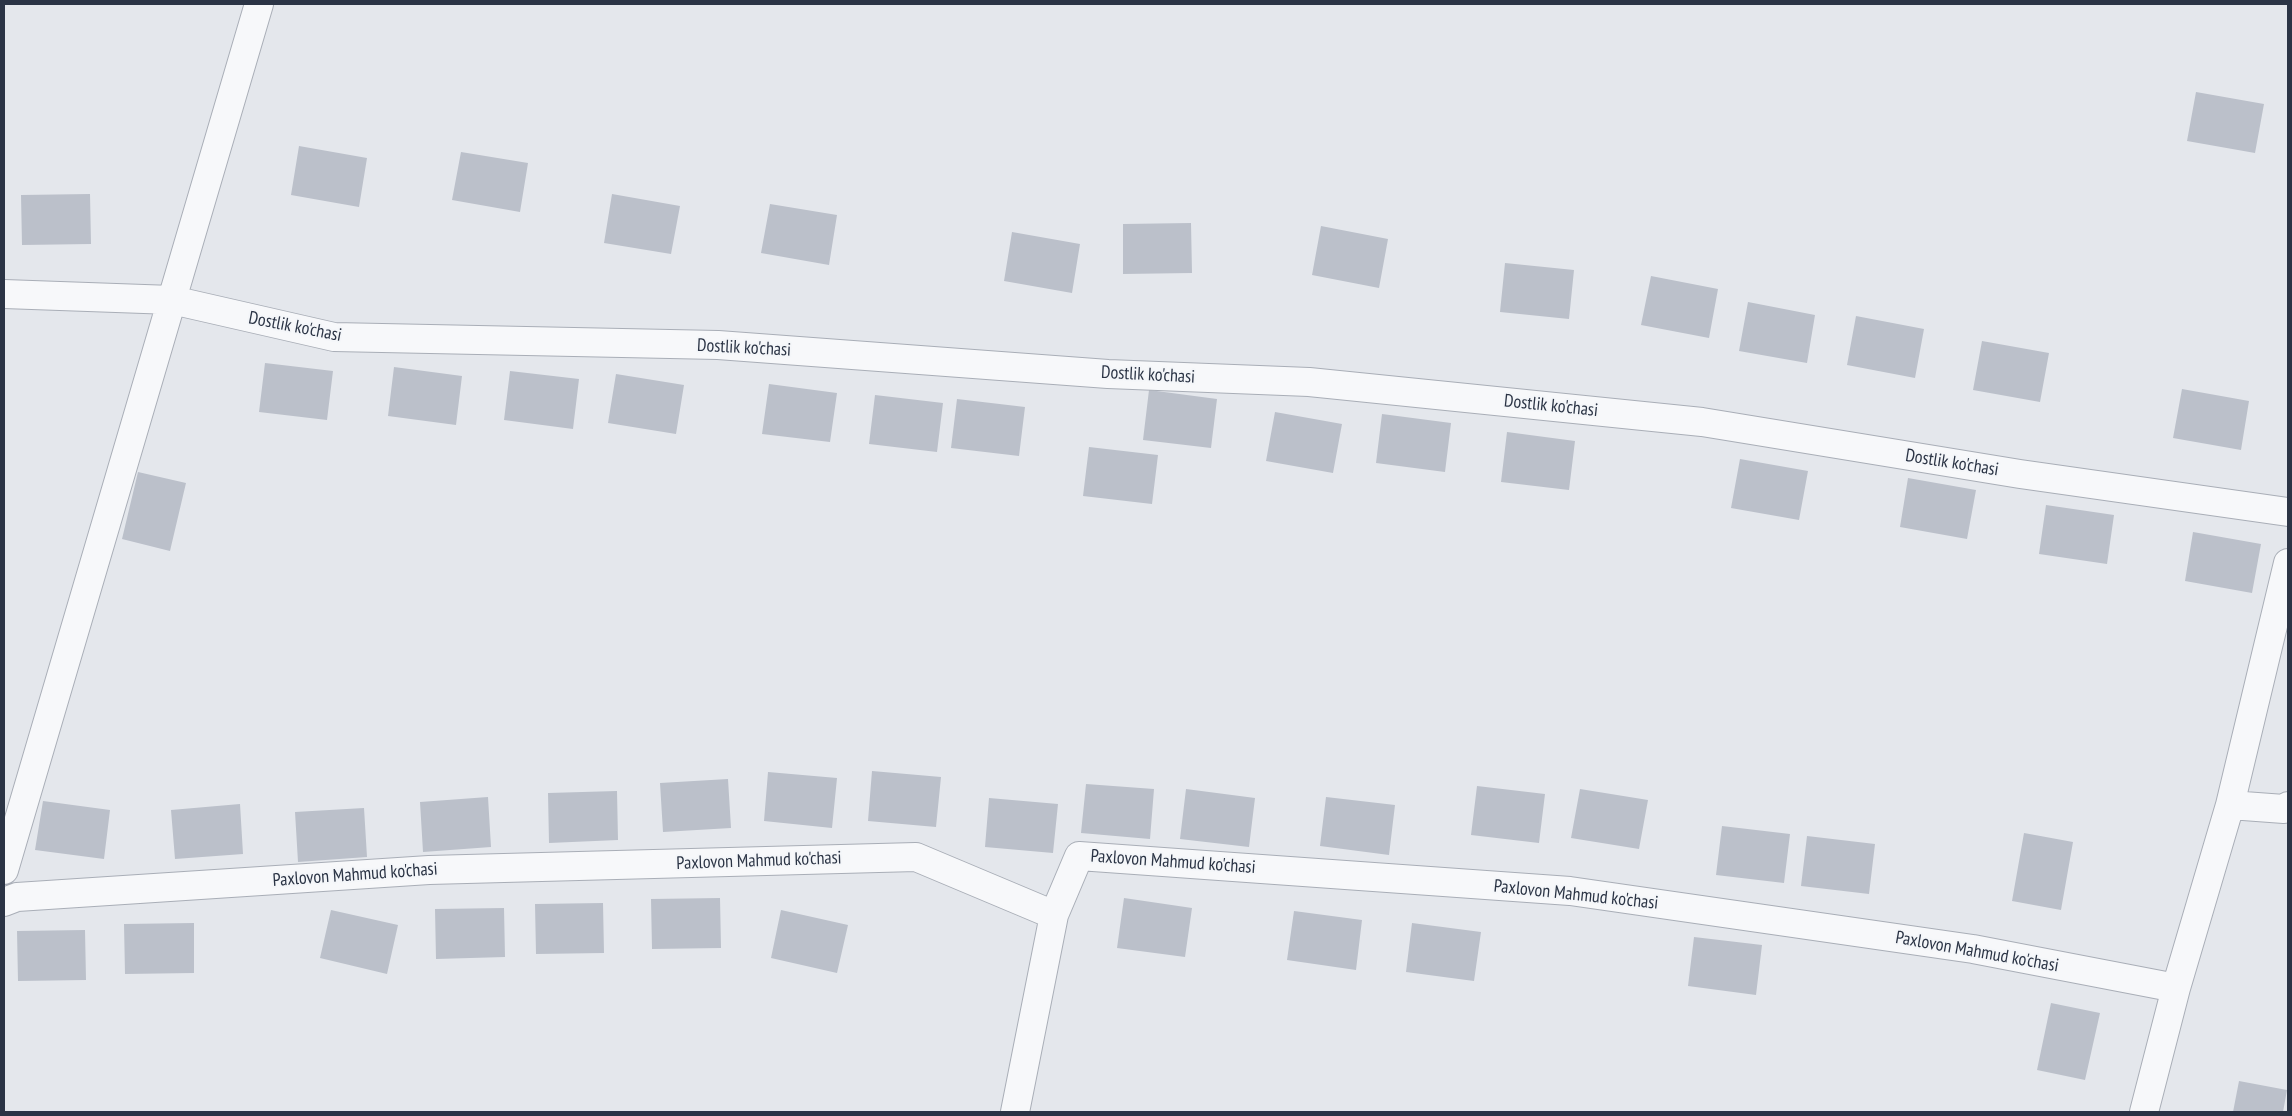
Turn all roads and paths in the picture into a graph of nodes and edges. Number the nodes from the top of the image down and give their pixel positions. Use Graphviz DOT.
graph roads {
  1 [pos="259,4"];
  2 [pos="4,294"];
  3 [pos="172,300"];
  4 [pos="2288,512"];
  5 [pos="2288,563"];
  6 [pos="2230,805"];
  7 [pos="2288,806"];
  8 [pos="4,870"];
  9 [pos="4,902"];
  10 [pos="1054,915"];
  11 [pos="2176,988"];
  12 [pos="1015,1112"];
  13 [pos="2144,1112"];
  1 -- 3 [label="street"];
  2 -- 3 [label="street, Dostlik ko'chasi"];
  3 -- 4 [label="street, Dostlik ko'chasi"];
  3 -- 8 [label="street"];
  5 -- 6 [label="street"];
  6 -- 7 [label="street"];
  6 -- 11 [label="street"];
  9 -- 10 [label="street, Paxlovon Mahmud ko'chasi"];
  10 -- 11 [label="street, Paxlovon Mahmud ko'chasi"];
  10 -- 12 [label="street"];
  11 -- 13 [label="street"];
}
